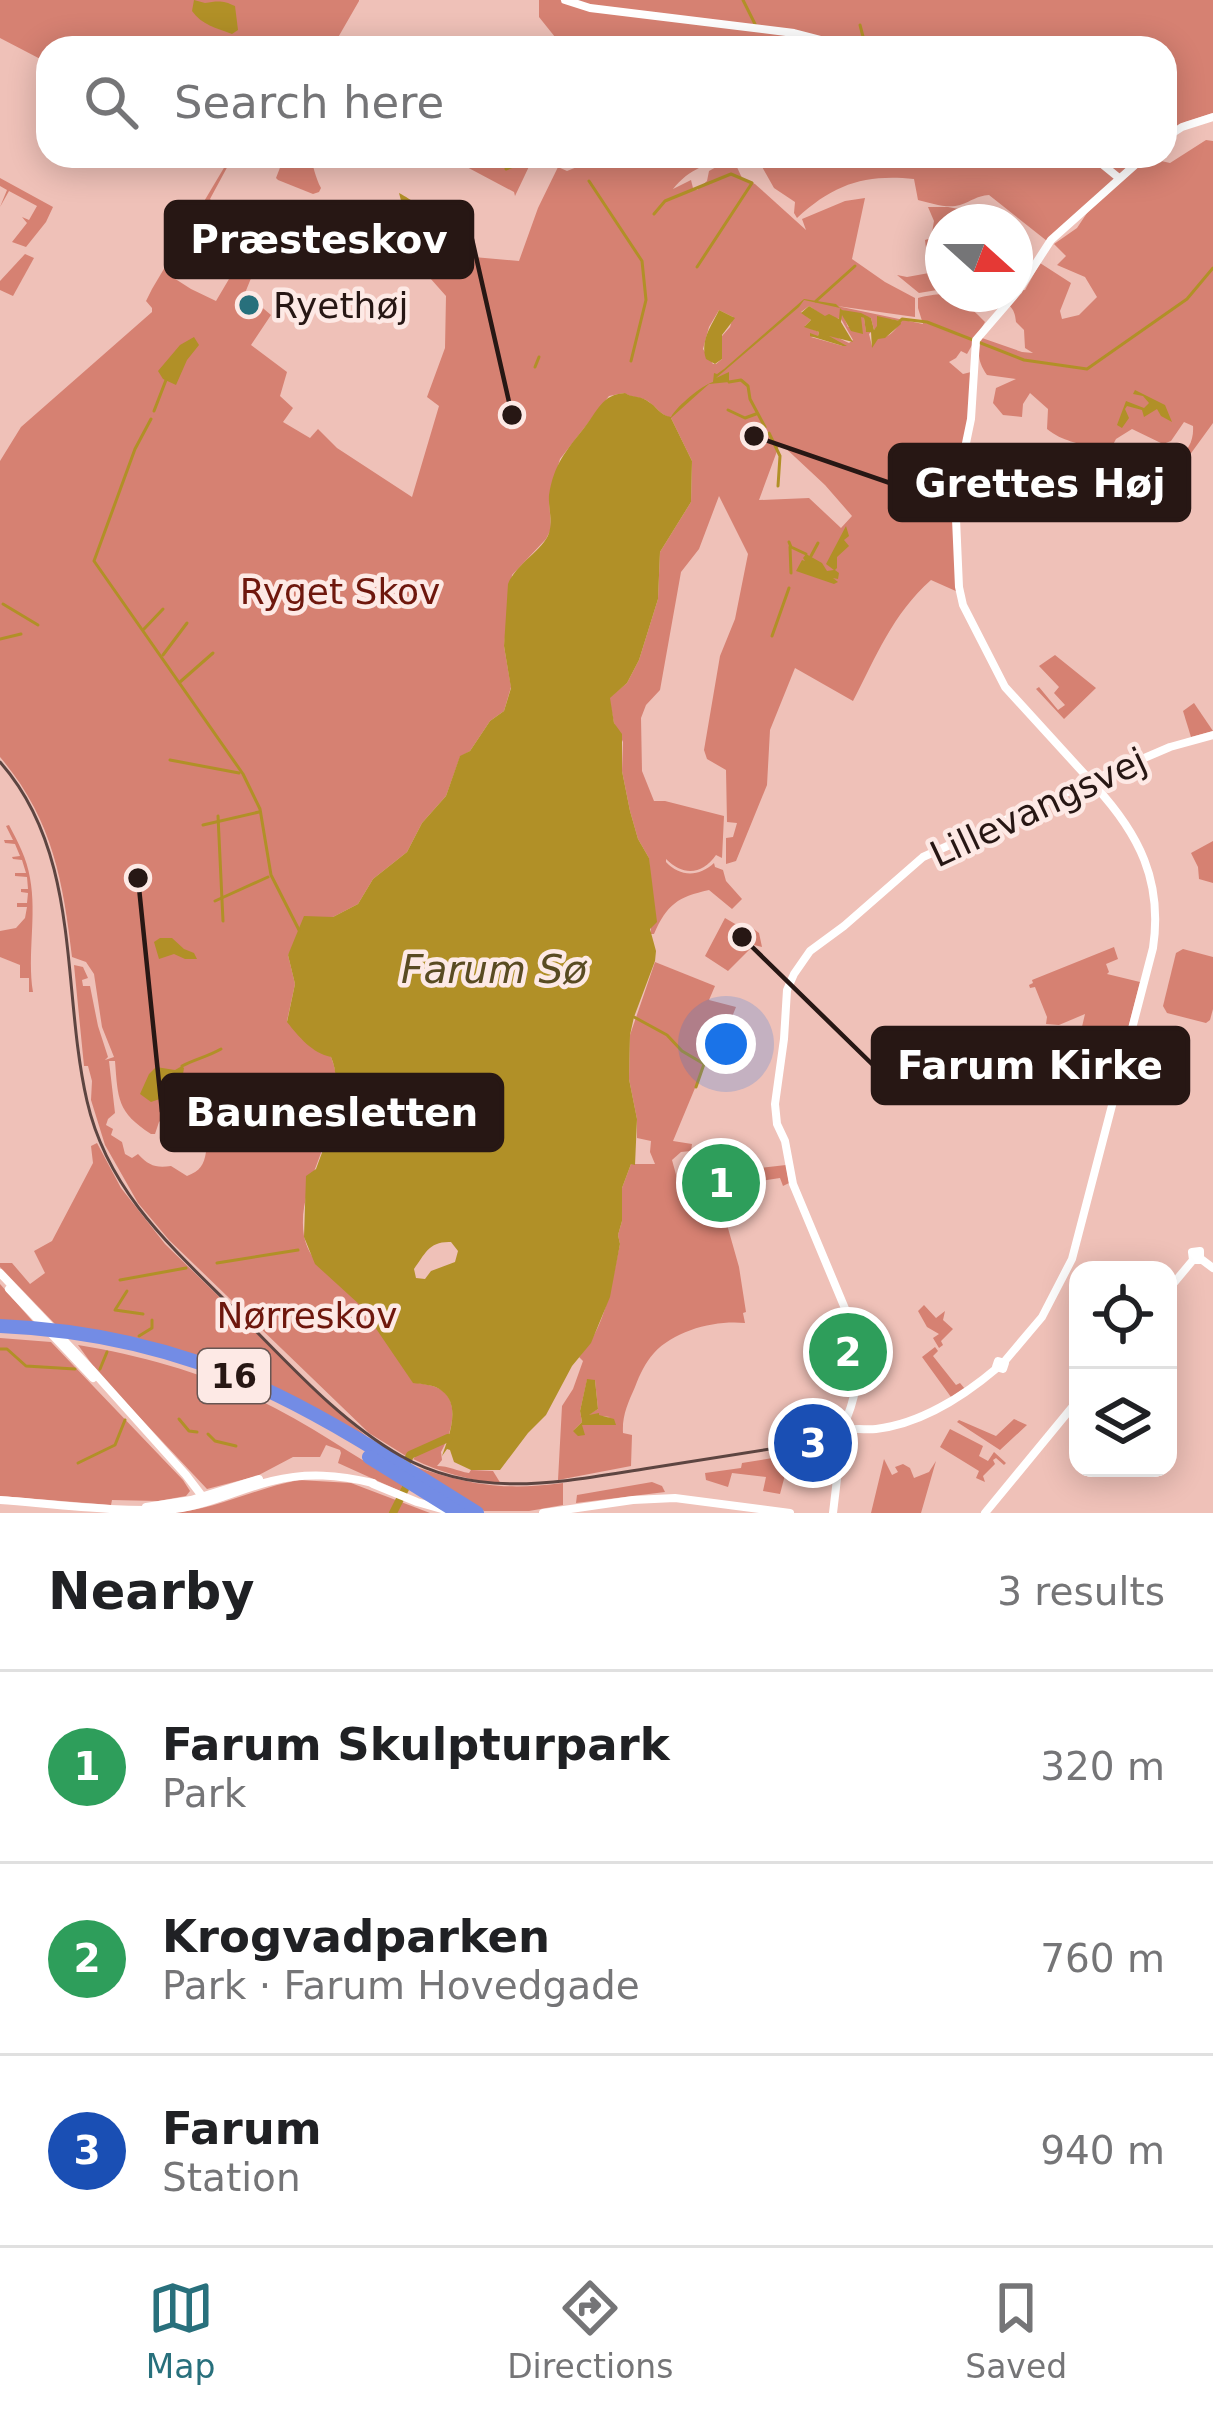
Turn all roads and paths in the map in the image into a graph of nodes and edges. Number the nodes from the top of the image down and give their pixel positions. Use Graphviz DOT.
graph roads {
  1 [pos="565,0"];
  2 [pos="806,36"];
  3 [pos="1213,117"];
  4 [pos="1177,130"];
  5 [pos="1107,168"];
  6 [pos="1131,168"];
  7 [pos="1120,178"];
  8 [pos="1213,735"];
  9 [pos="1091,779"];
  10 [pos="1213,1268"];
  11 [pos="0,1276"];
  12 [pos="1177,1280"];
  13 [pos="0,1329"];
  14 [pos="1069,1411"];
  15 [pos="844,1430"];
  16 [pos="387,1463"];
  17 [pos="0,1500"];
  18 [pos="203,1500"];
  19 [pos="460,1513"];
  20 [pos="477,1513"];
  21 [pos="543,1513"];
  22 [pos="790,1513"];
  23 [pos="832,1513"];
  24 [pos="985,1513"];
  1 -- 2 [label="street"];
  3 -- 4 [label="street"];
  5 -- 7 [label="street"];
  6 -- 7 [label="street"];
  7 -- 9 [label="street"];
  8 -- 9 [label="street, Lillevangsvej"];
  9 -- 15 [label="street"];
  9 -- 15 [label="street, Lillevangsvej"];
  10 -- 12 [label="street"];
  11 -- 18 [label="street"];
  13 -- 16 [label="highway, 16"];
  14 -- 24 [label="street"];
  15 -- 23 [label="street"];
  16 -- 19 [label="highway, 16"];
  16 -- 20 [label="highway, 16"];
  17 -- 18 [label="street"];
  18 -- 19 [label="street"];
  21 -- 22 [label="street"];
}
